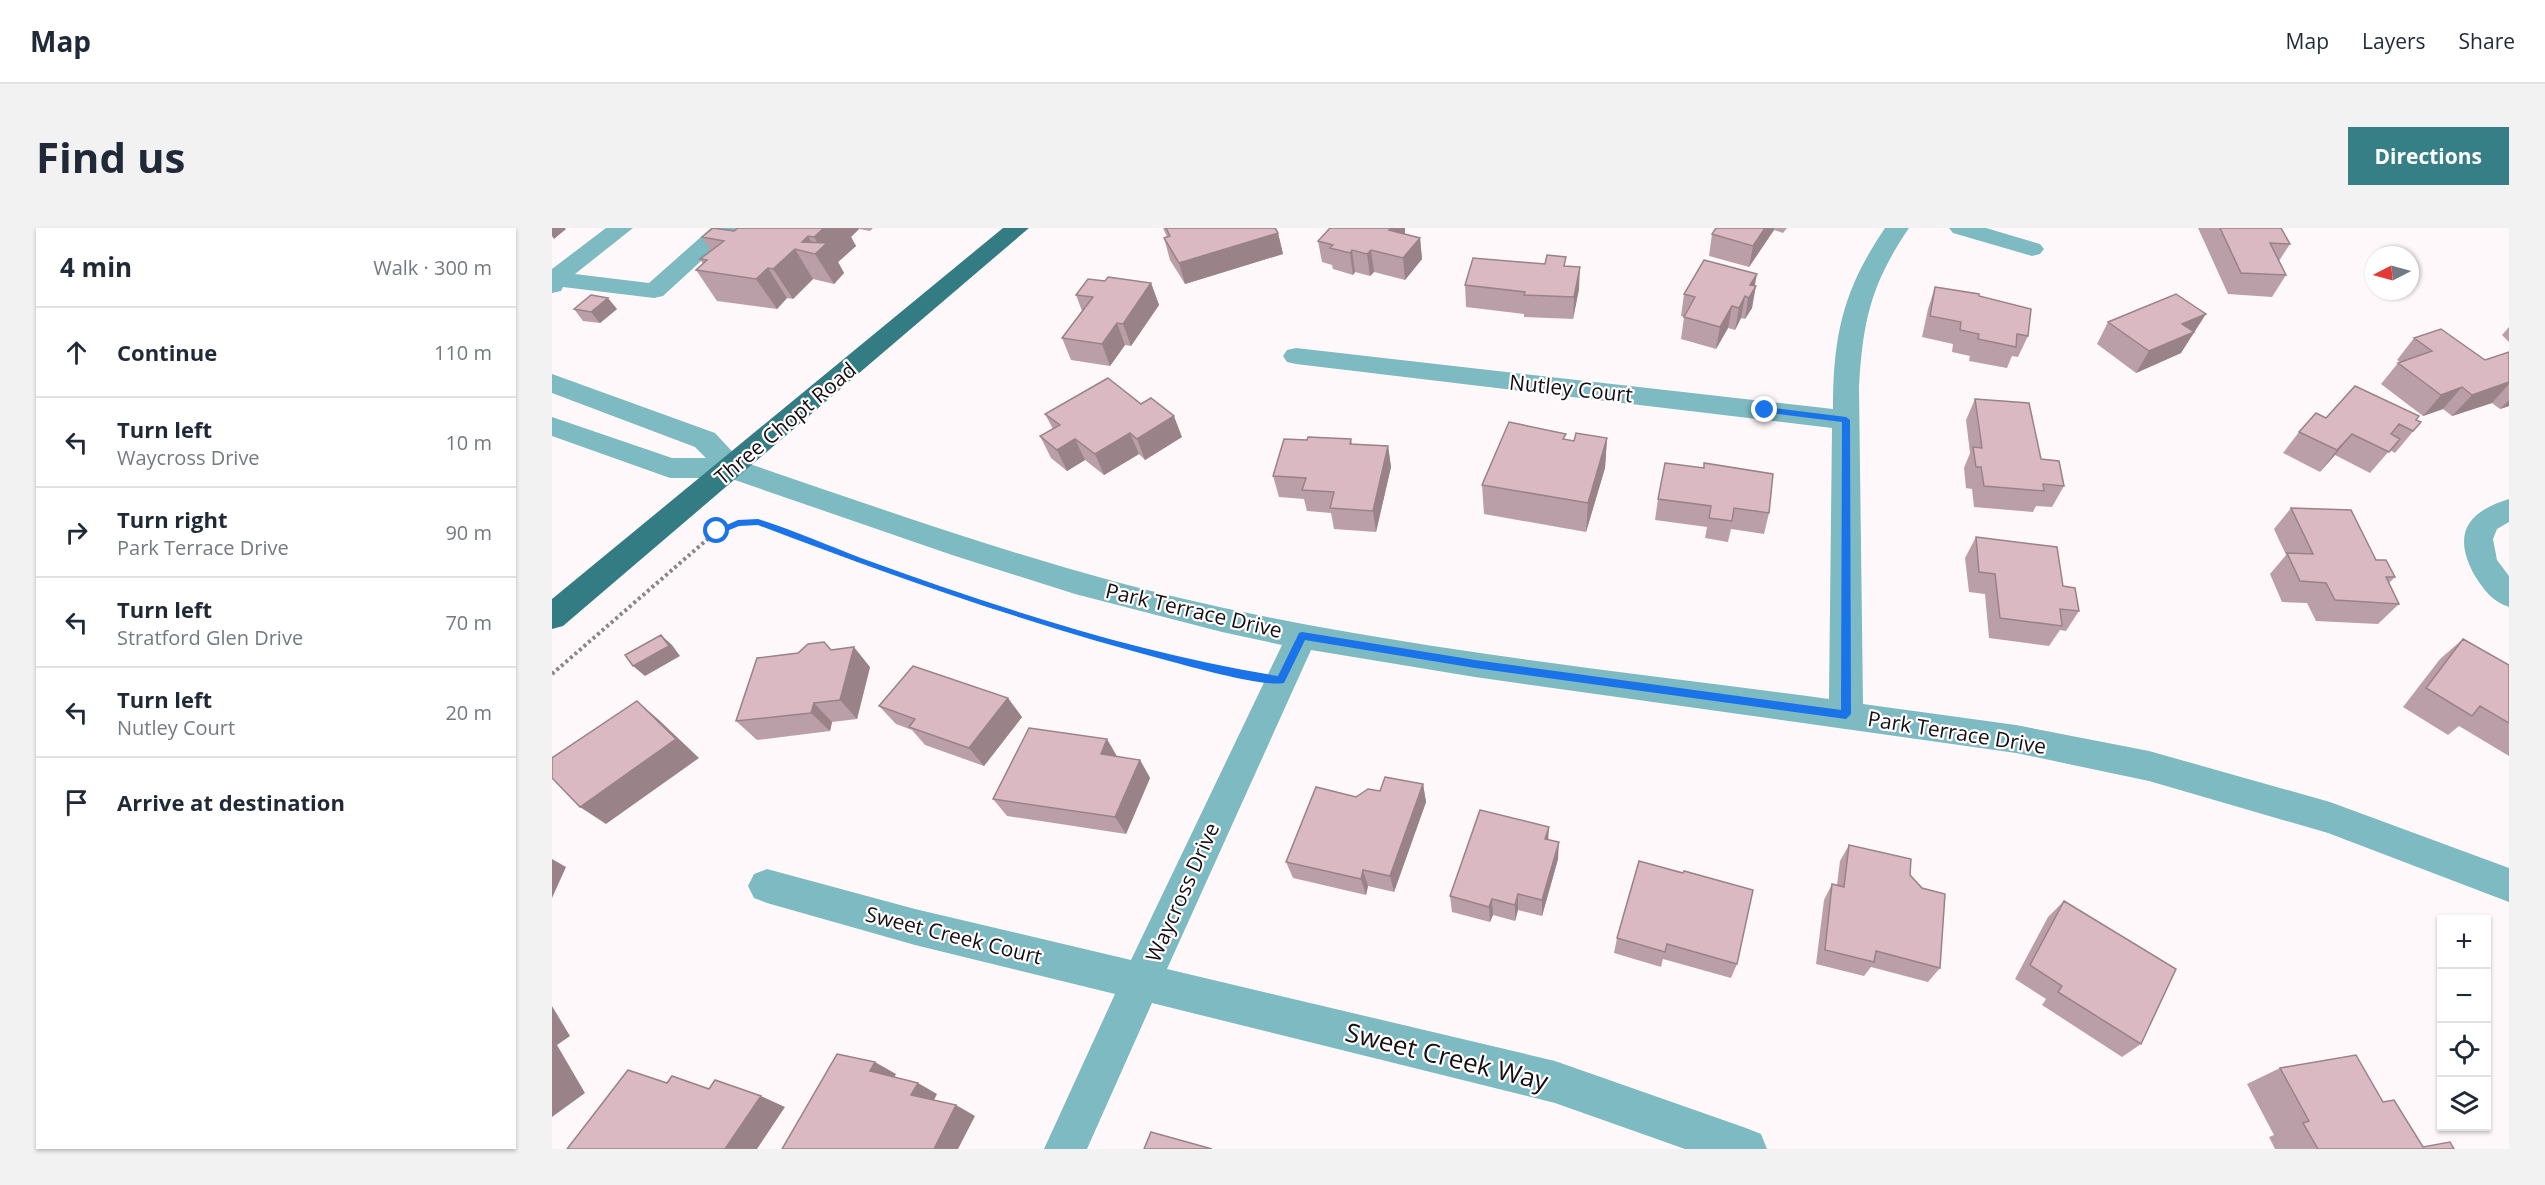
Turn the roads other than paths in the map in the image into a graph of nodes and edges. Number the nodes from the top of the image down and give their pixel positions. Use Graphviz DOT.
graph roads {
  1 [pos="621,228"];
  2 [pos="725,228"];
  3 [pos="1017,228"];
  4 [pos="1897,228"];
  5 [pos="1961,228"];
  6 [pos="2032,249"];
  7 [pos="553,282"];
  8 [pos="1296,356"];
  9 [pos="552,383"];
  10 [pos="609,404"];
  11 [pos="650,419"];
  12 [pos="1846,420"];
  13 [pos="559,428"];
  14 [pos="608,446"];
  15 [pos="731,468"];
  16 [pos="2509,510"];
  17 [pos="2509,595"];
  18 [pos="552,617"];
  19 [pos="1302,636"];
  20 [pos="1846,714"];
  21 [pos="2509,885"];
  22 [pos="767,886"];
  23 [pos="1142,981"];
  24 [pos="1065,1149"];
  25 [pos="1746,1149"];
  1 -- 7 [label="street"];
  2 -- 7 [label="street"];
  3 -- 15 [label="main road, Three Chopt Road"];
  4 -- 12 [label="street"];
  5 -- 6 [label="street"];
  8 -- 12 [label="street, Nutley Court"];
  9 -- 10 [label="street"];
  10 -- 11 [label="street"];
  10 -- 13 [label="street"];
  11 -- 14 [label="street"];
  11 -- 15 [label="street"];
  12 -- 20 [label="street"];
  13 -- 14 [label="street"];
  14 -- 15 [label="street"];
  15 -- 18 [label="main road, Three Chopt Road"];
  15 -- 19 [label="street, Park Terrace Drive"];
  16 -- 17 [label="street"];
  19 -- 20 [label="street, Park Terrace Drive"];
  19 -- 23 [label="street, Waycross Drive"];
  20 -- 21 [label="street, Park Terrace Drive"];
  22 -- 23 [label="street, Sweet Creek Court"];
  23 -- 24 [label="street, Waycross Drive"];
  23 -- 25 [label="street, Sweet Creek Way"];
}
